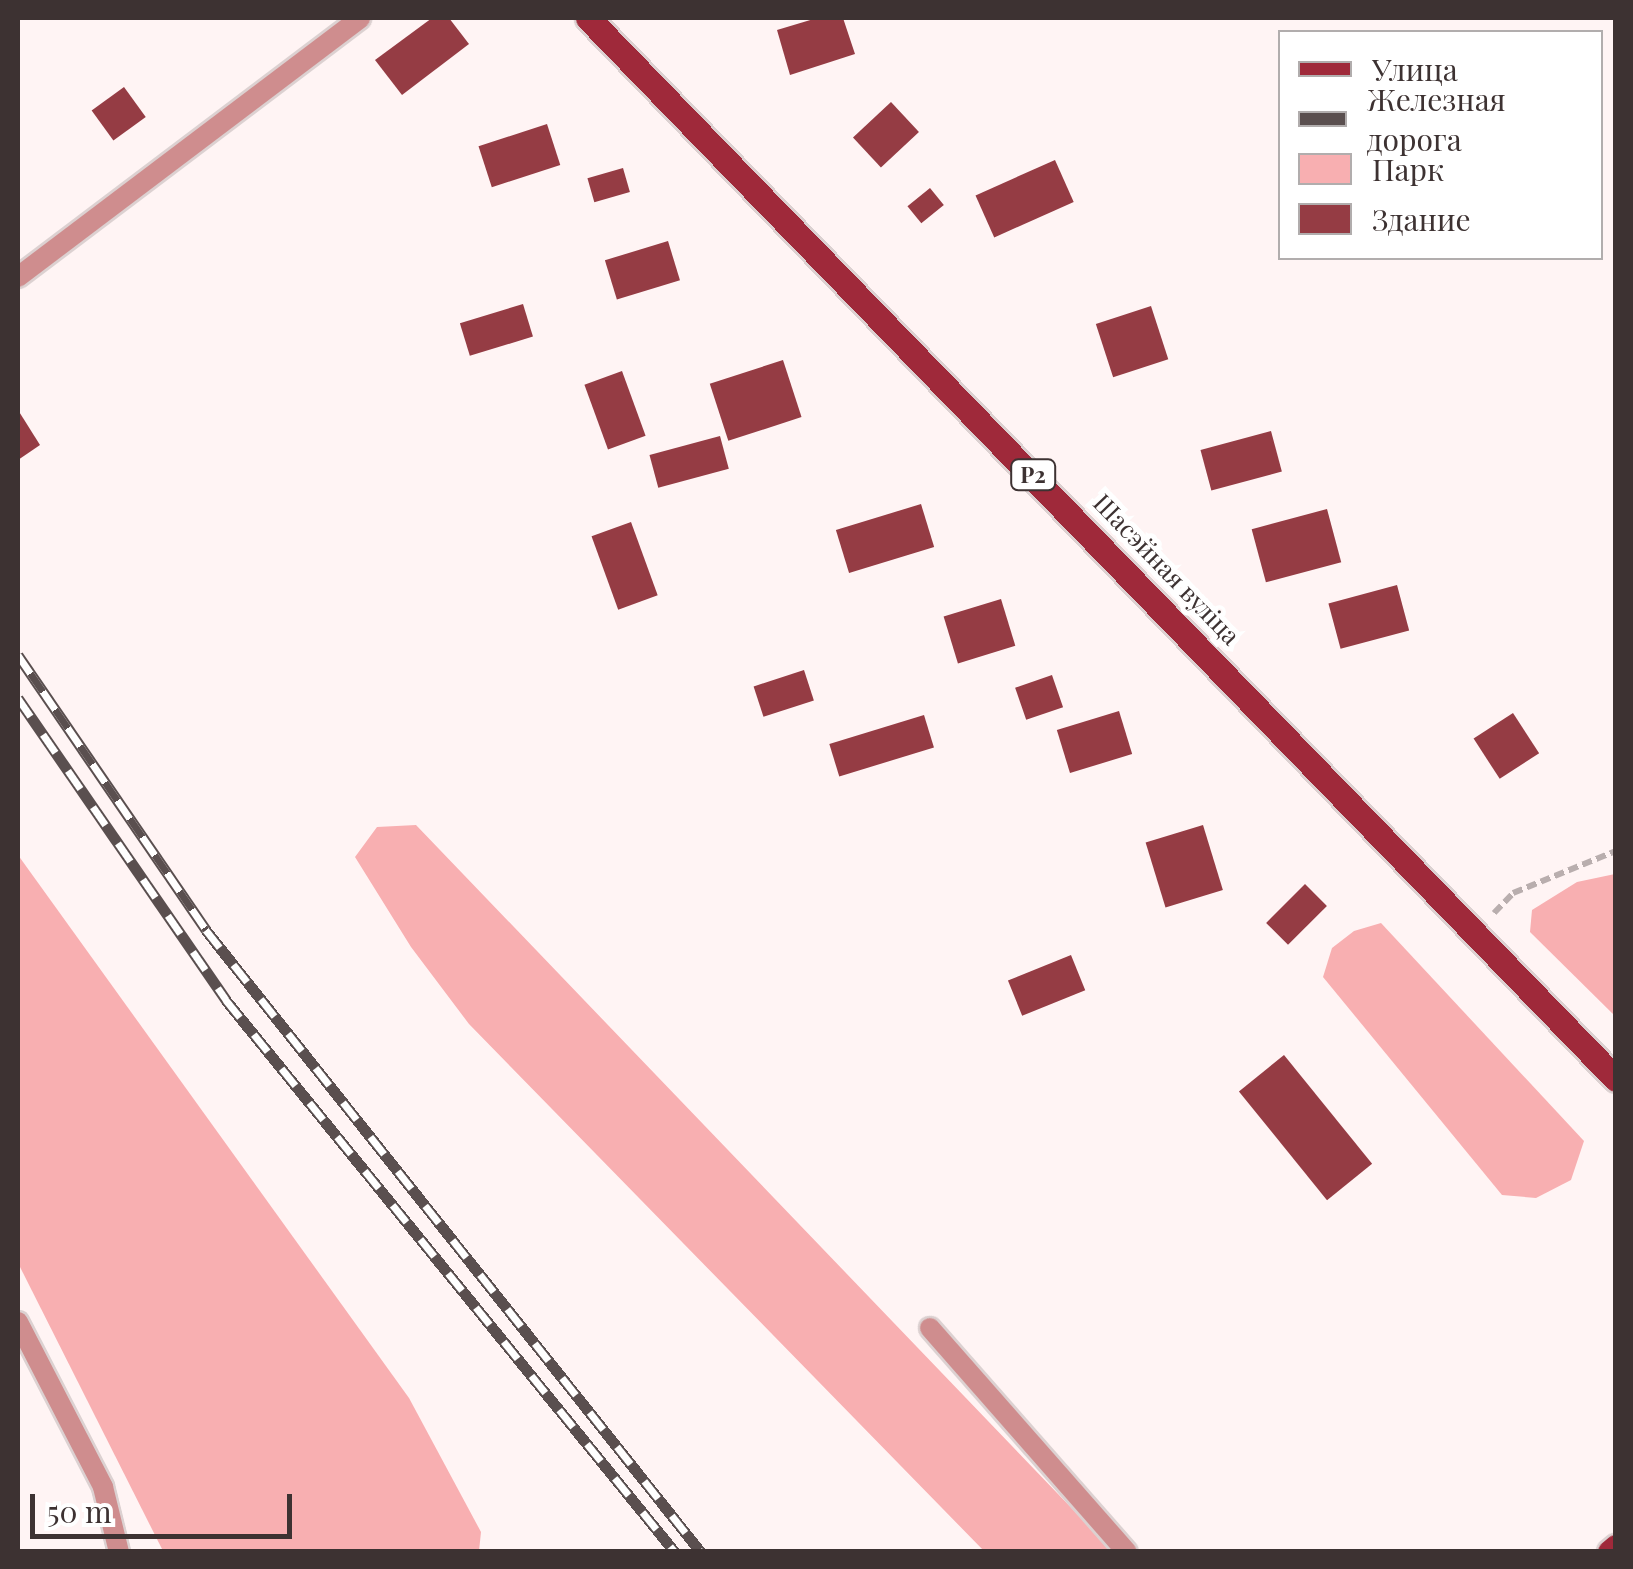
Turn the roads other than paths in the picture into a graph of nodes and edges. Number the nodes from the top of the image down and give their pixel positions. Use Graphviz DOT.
graph roads {
  1 [pos="360,18"];
  2 [pos="588,18"];
  3 [pos="18,277"];
  4 [pos="1616,1078"];
  5 [pos="18,1322"];
  6 [pos="930,1328"];
  7 [pos="1616,1547"];
  8 [pos="119,1552"];
  9 [pos="1127,1552"];
  10 [pos="1610,1552"];
  1 -- 3 [label="lane"];
  2 -- 4 [label="main road, Шасэйная вуліца / Р2"];
  5 -- 8 [label="lane"];
  6 -- 9 [label="lane"];
  7 -- 10 [label="main road"];
}
